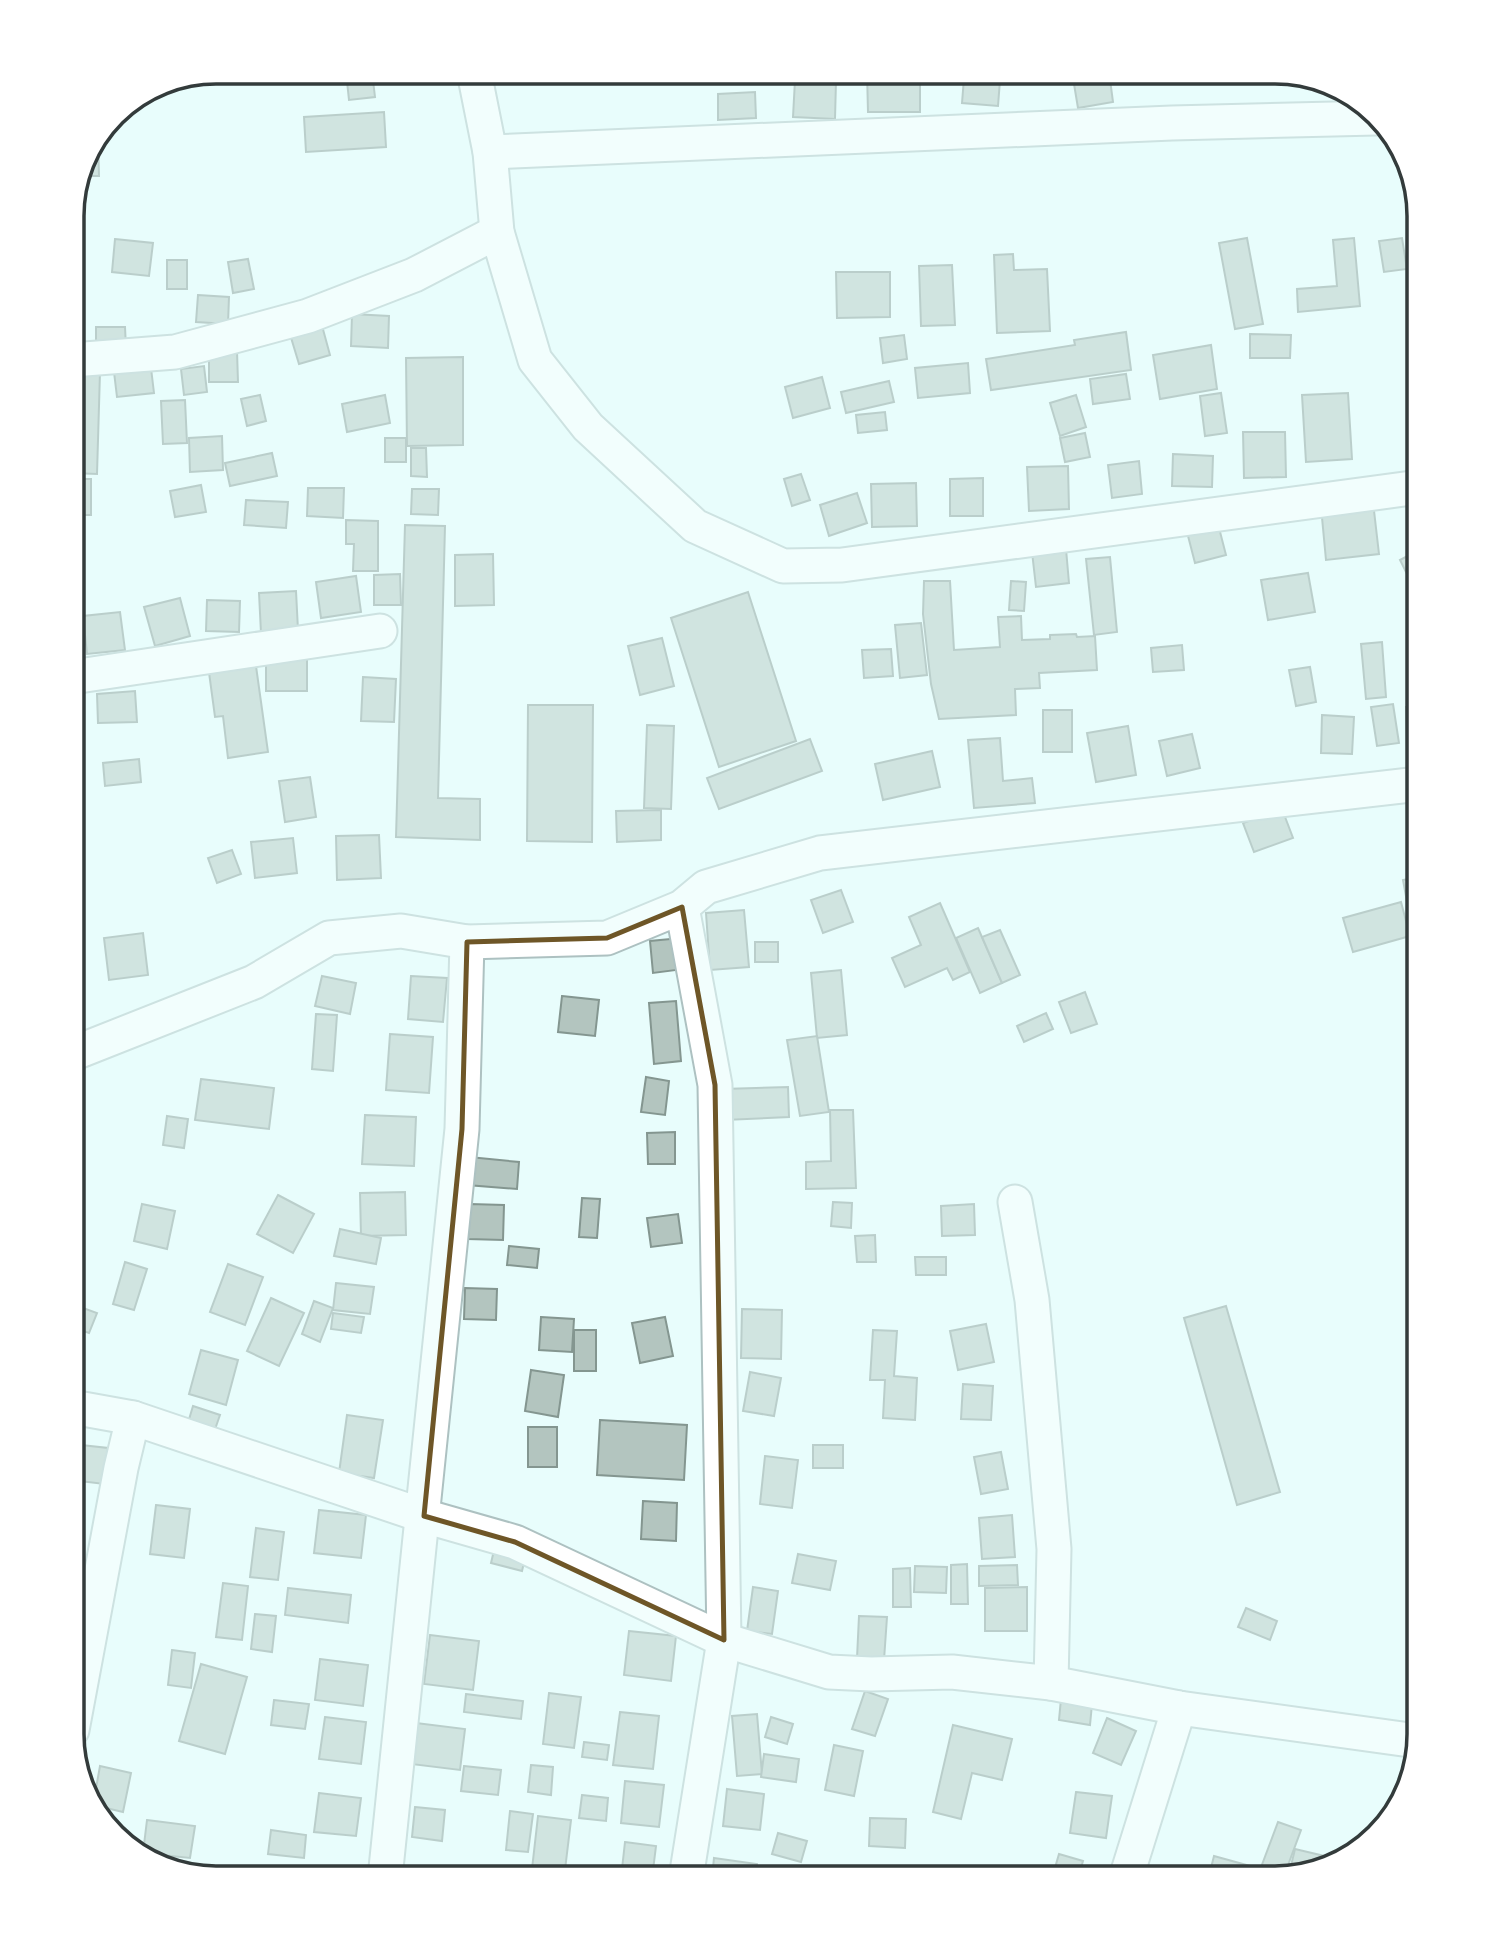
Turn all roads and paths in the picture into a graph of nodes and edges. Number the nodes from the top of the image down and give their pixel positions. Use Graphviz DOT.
graph roads {
  1 [pos="476,84"];
  2 [pos="1363,118"];
  3 [pos="490,152"];
  4 [pos="497,232"];
  5 [pos="84,359"];
  6 [pos="1407,489"];
  7 [pos="380,631"];
  8 [pos="84,675"];
  9 [pos="1407,784"];
  10 [pos="682,907"];
  11 [pos="467,942"];
  12 [pos="84,1049"];
  13 [pos="1014,1202"];
  14 [pos="84,1409"];
  15 [pos="133,1418"];
  16 [pos="424,1517"];
  17 [pos="724,1640"];
  18 [pos="84,1666"];
  19 [pos="1051,1684"];
  20 [pos="1180,1708"];
  21 [pos="1407,1739"];
  22 [pos="386,1866"];
  23 [pos="688,1866"];
  24 [pos="1130,1866"];
  1 -- 3 [label="street"];
  2 -- 3 [label="street"];
  3 -- 4 [label="street"];
  4 -- 5 [label="street"];
  4 -- 6 [label="street"];
  7 -- 8 [label="street"];
  9 -- 10 [label="street"];
  10 -- 11 [label="street"];
  10 -- 17 [label="street"];
  11 -- 12 [label="street"];
  11 -- 16 [label="street"];
  13 -- 19 [label="street"];
  14 -- 15 [label="street"];
  15 -- 16 [label="street"];
  15 -- 18 [label="street"];
  16 -- 17 [label="street"];
  16 -- 22 [label="street"];
  17 -- 19 [label="street"];
  17 -- 23 [label="street"];
  19 -- 20 [label="street"];
  20 -- 21 [label="street"];
  20 -- 24 [label="street"];
}
